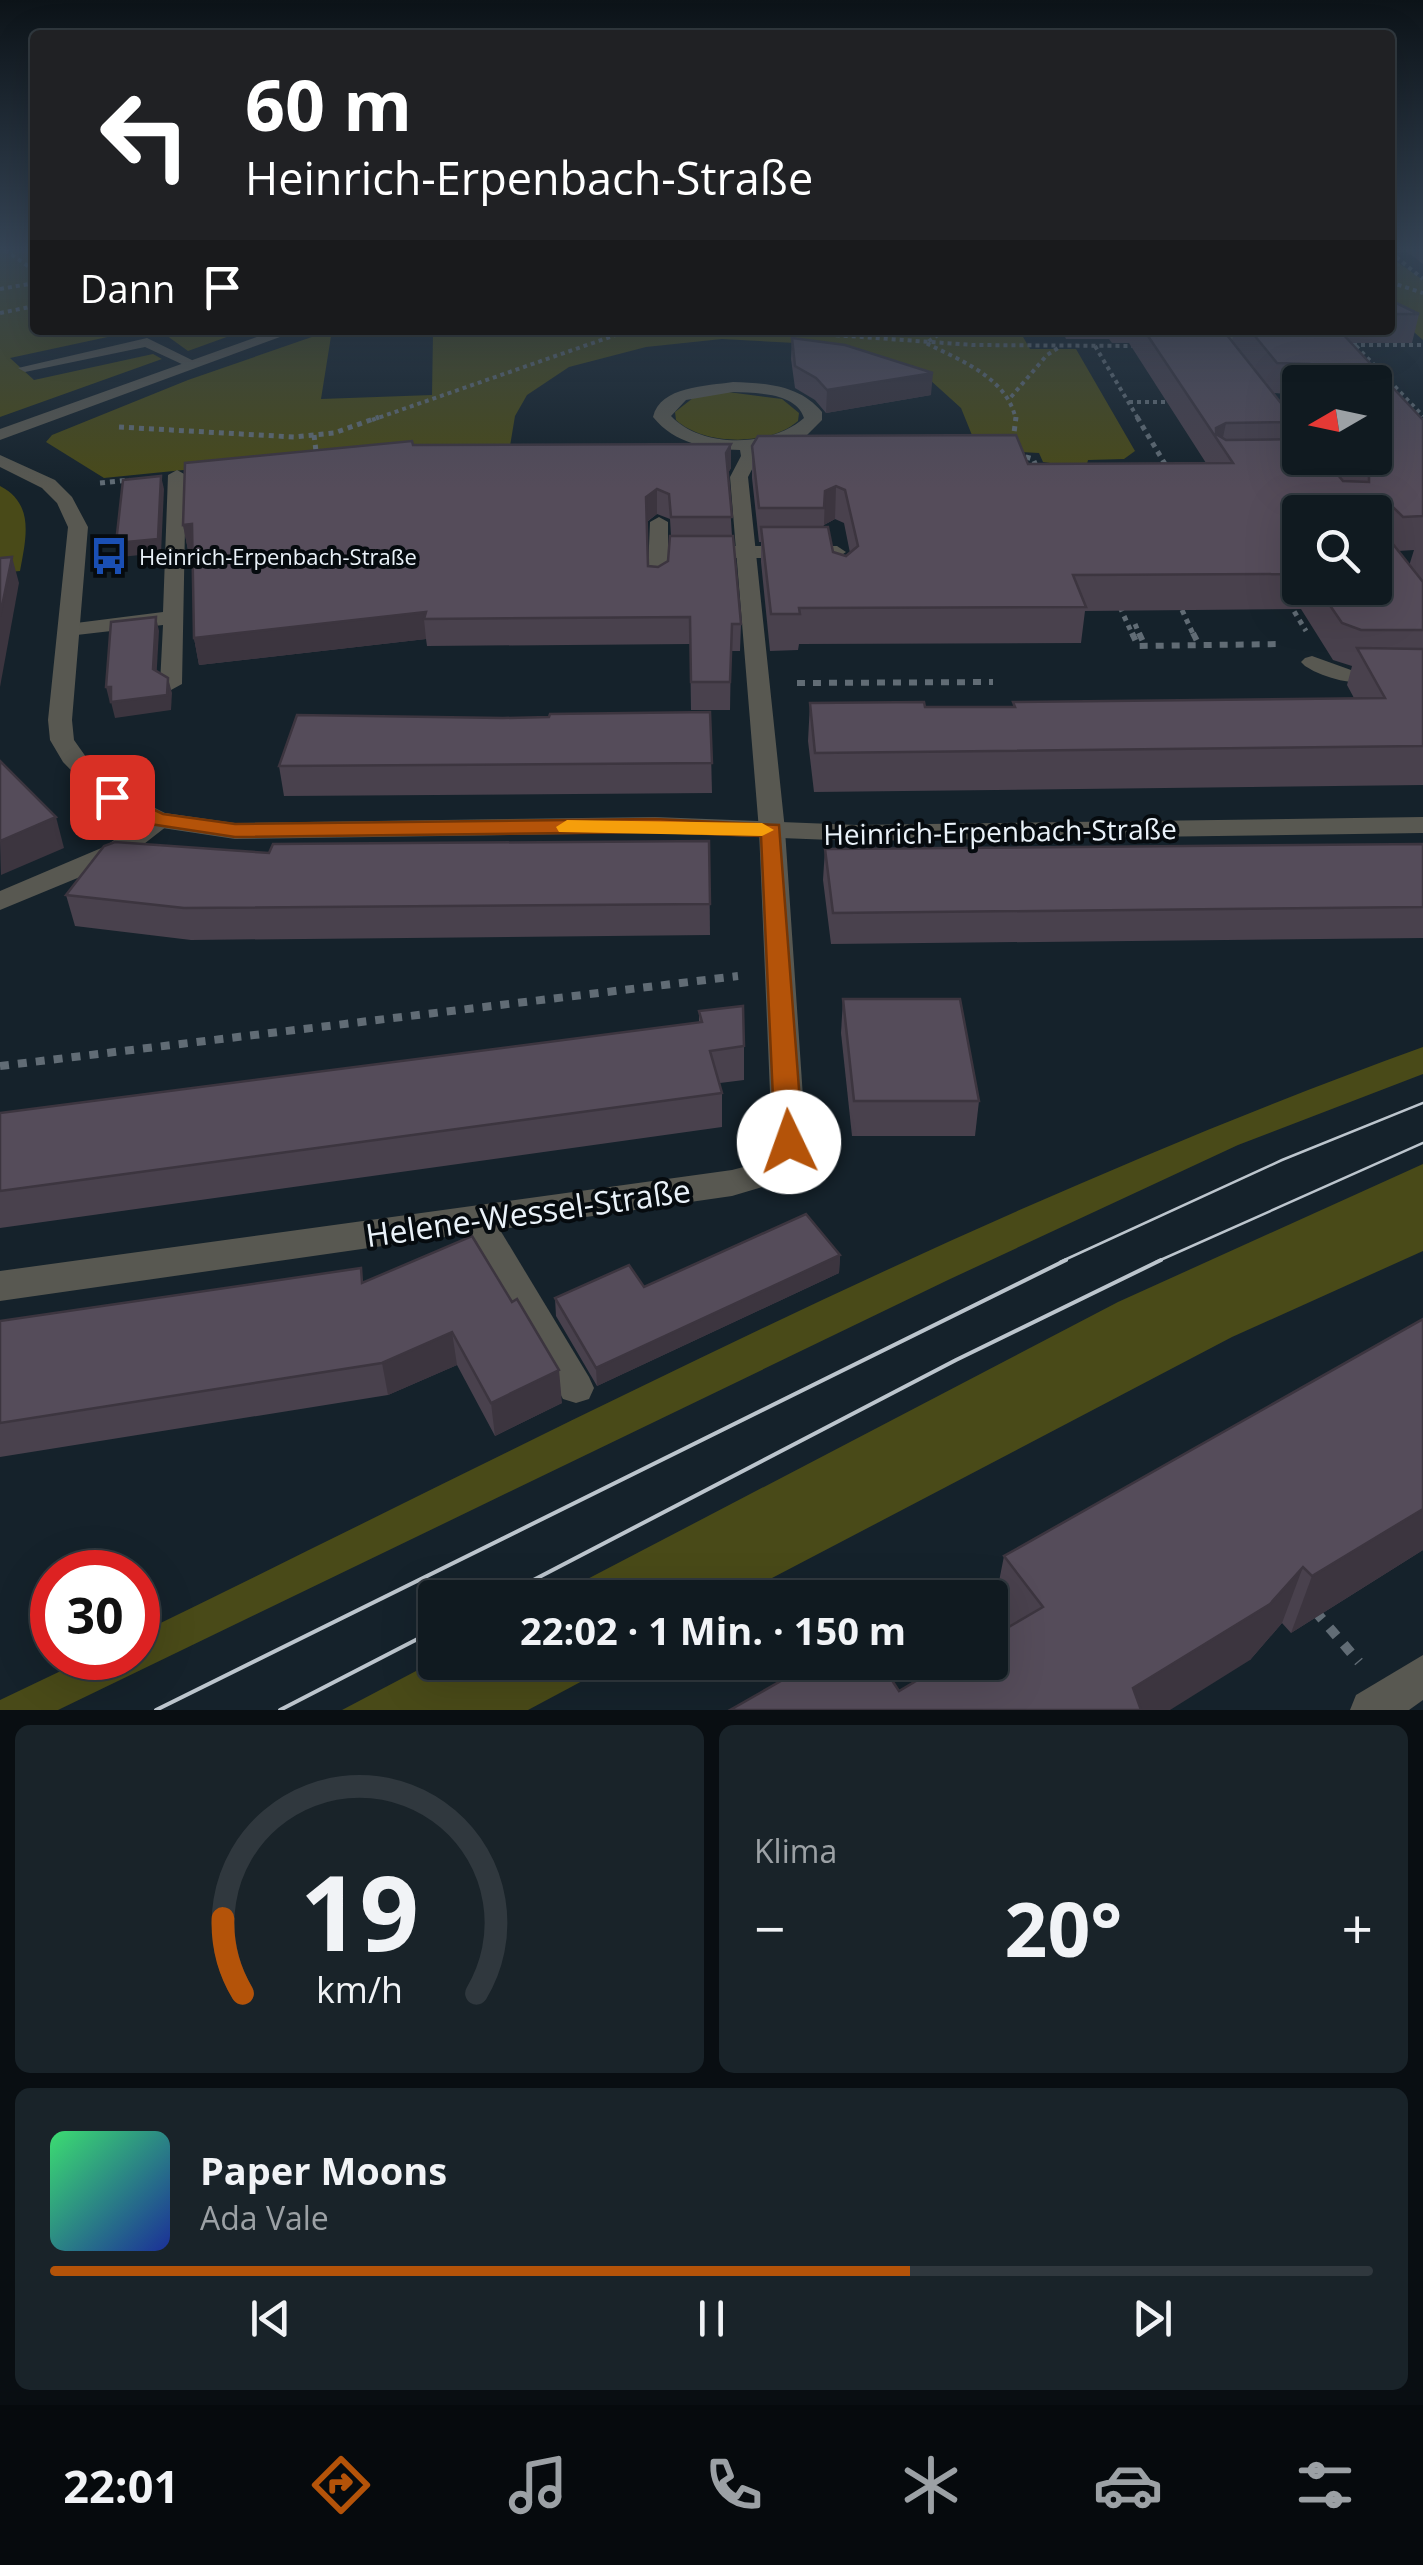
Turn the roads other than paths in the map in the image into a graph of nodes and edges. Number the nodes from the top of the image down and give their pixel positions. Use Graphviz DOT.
graph roads {
  1 [pos="276,335"];
  2 [pos="1199,335"];
  3 [pos="1227,335"];
  4 [pos="1214,337"];
  5 [pos="1228,355"];
  6 [pos="191,363"];
  7 [pos="25,368"];
  8 [pos="0,435"];
  9 [pos="748,444"];
  10 [pos="0,462"];
  11 [pos="177,475"];
  12 [pos="659,522"];
  13 [pos="834,528"];
  14 [pos="659,552"];
  15 [pos="748,552"];
  16 [pos="657,584"];
  17 [pos="175,617"];
  18 [pos="68,630"];
  19 [pos="1312,651"];
  20 [pos="1423,676"];
  21 [pos="172,684"];
  22 [pos="158,820"];
  23 [pos="1423,825"];
  24 [pos="772,830"];
  25 [pos="0,901"];
  26 [pos="478,1218"];
  27 [pos="0,1286"];
  28 [pos="576,1388"];
  1 -- 6 [label="street"];
  2 -- 4 [label="street"];
  3 -- 4 [label="street"];
  4 -- 5 [label="street"];
  6 -- 7 [label="lane"];
  6 -- 8 [label="street"];
  9 -- 9 [label="street"];
  9 -- 15 [label="street, Helene-Wessel-Straße"];
  10 -- 18 [label="street, Heinrich-Erpenbach-Straße"];
  11 -- 17 [label="lane"];
  12 -- 14 [label="lane"];
  13 -- 15 [label="lane"];
  14 -- 15 [label="lane"];
  14 -- 16 [label="lane"];
  15 -- 24 [label="street, Helene-Wessel-Straße"];
  17 -- 18 [label="lane"];
  17 -- 21 [label="lane"];
  18 -- 22 [label="street, Heinrich-Erpenbach-Straße"];
  19 -- 20 [label="lane"];
  22 -- 24 [label="street, Heinrich-Erpenbach-Straße"];
  22 -- 25 [label="street"];
  23 -- 24 [label="street, Heinrich-Erpenbach-Straße"];
  24 -- 26 [label="street, Helene-Wessel-Straße"];
  26 -- 27 [label="street, Helene-Wessel-Straße"];
  26 -- 28 [label="lane"];
}
